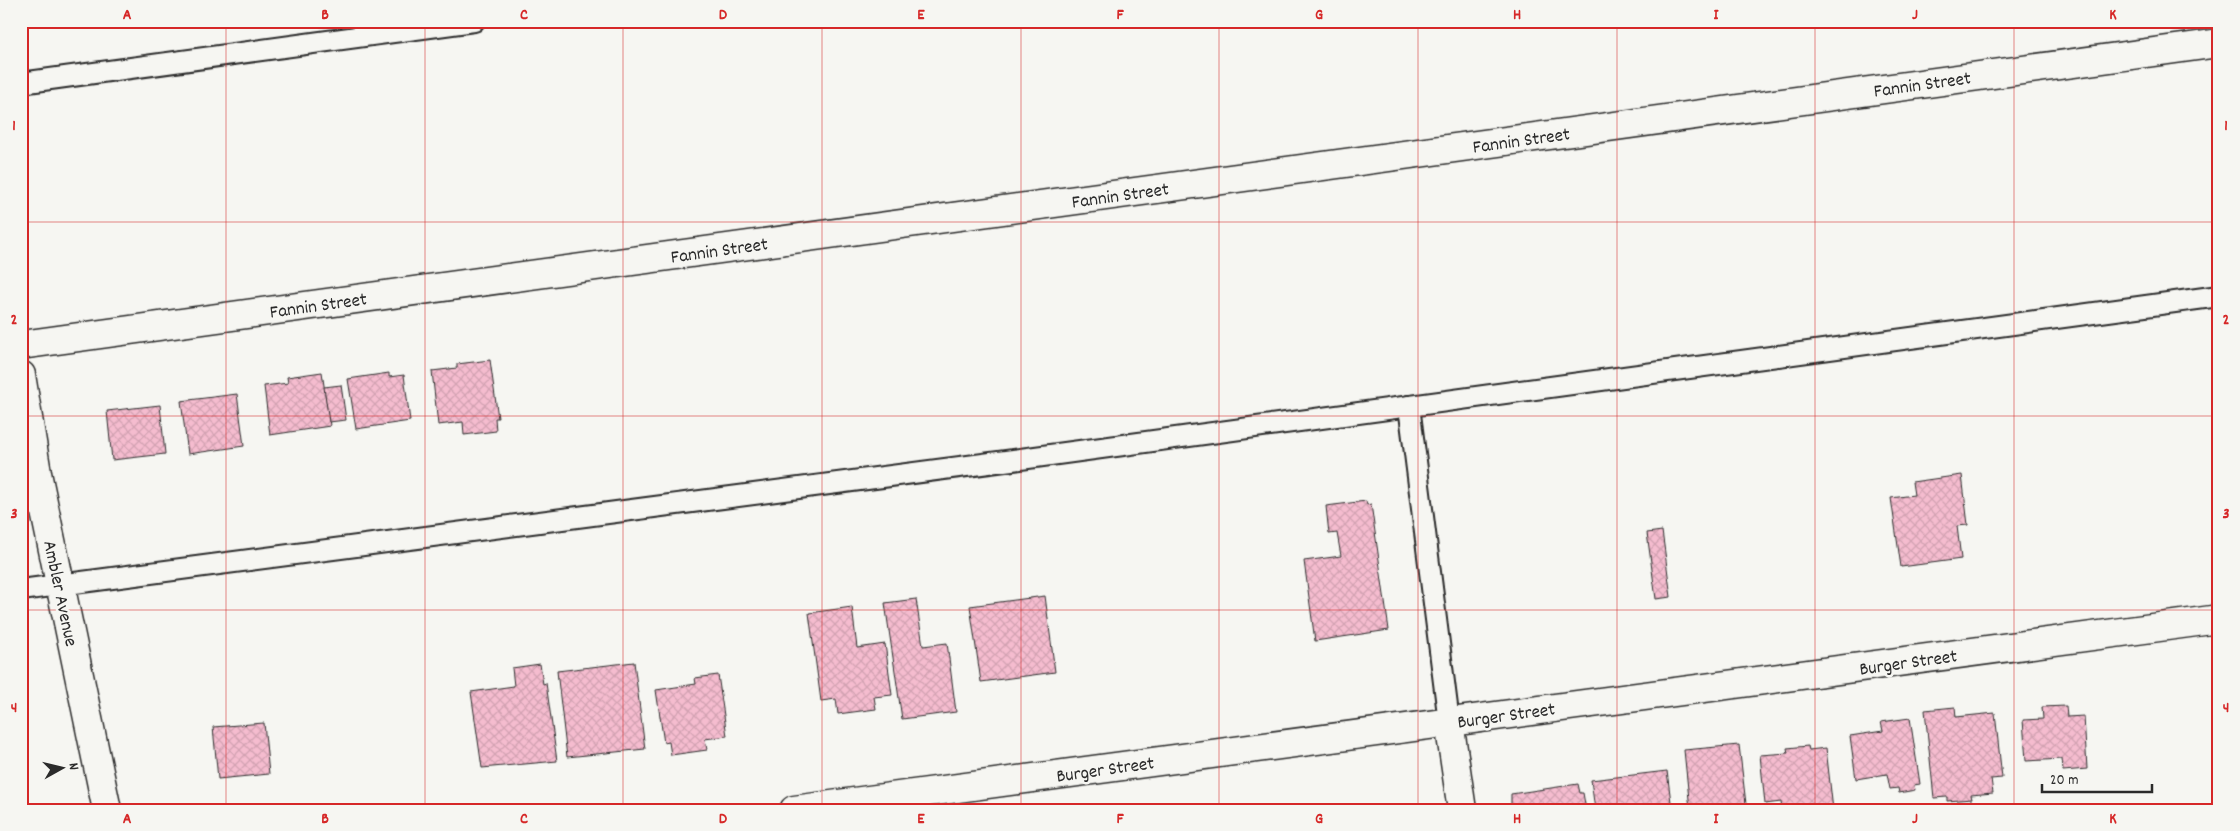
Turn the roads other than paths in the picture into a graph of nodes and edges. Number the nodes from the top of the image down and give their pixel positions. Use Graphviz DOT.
graph roads {
  1 [pos="474,21"];
  2 [pos="2219,43"];
  3 [pos="21,83"];
  4 [pos="2219,296"];
  5 [pos="21,345"];
  6 [pos="21,375"];
  7 [pos="1409,406"];
  8 [pos="61,584"];
  9 [pos="21,590"];
  10 [pos="2219,619"];
  11 [pos="1450,722"];
  12 [pos="107,810"];
  13 [pos="794,810"];
  14 [pos="1462,810"];
  1 -- 3 [label="lane"];
  2 -- 5 [label="street, Fannin Street"];
  4 -- 7 [label="lane"];
  6 -- 8 [label="street, Ambler Avenue"];
  7 -- 8 [label="lane"];
  7 -- 11 [label="lane"];
  8 -- 9 [label="lane"];
  8 -- 12 [label="street, Ambler Avenue"];
  10 -- 11 [label="street, Burger Street"];
  11 -- 13 [label="street, Burger Street"];
  11 -- 14 [label="street"];
}
